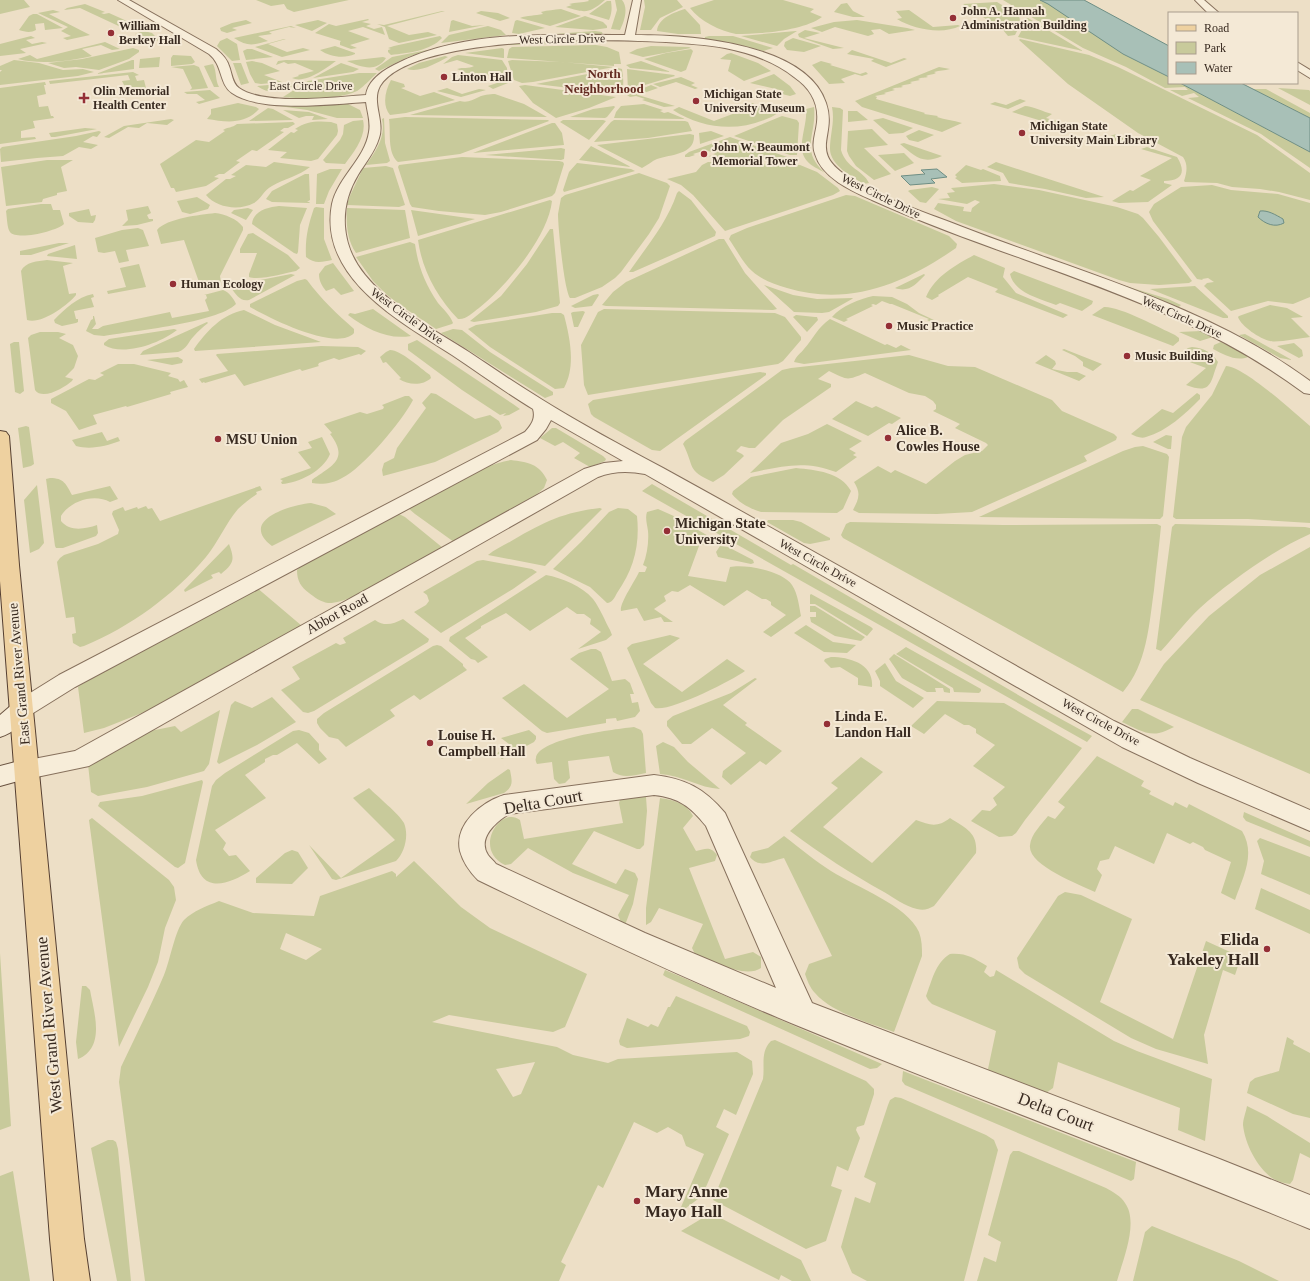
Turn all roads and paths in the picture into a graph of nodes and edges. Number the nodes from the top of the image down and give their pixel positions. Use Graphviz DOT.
graph roads {
  1 [pos="122,0"];
  2 [pos="1199,0"];
  3 [pos="634,2"];
  4 [pos="1213,12"];
  5 [pos="629,38"];
  6 [pos="1298,66"];
  7 [pos="1310,75"];
  8 [pos="371,98"];
  9 [pos="1310,389"];
  10 [pos="540,406"];
  11 [pos="0,436"];
  12 [pos="648,468"];
  13 [pos="22,709"];
  14 [pos="0,728"];
  15 [pos="27,768"];
  16 [pos="0,776"];
  17 [pos="1310,822"];
  18 [pos="802,1013"];
  19 [pos="1310,1212"];
  20 [pos="72,1281"];
  1 -- 8 [label="street, East Circle Drive"];
  2 -- 4 [label="street"];
  3 -- 5 [label="street"];
  5 -- 8 [label="street, West Circle Drive"];
  5 -- 9 [label="street, West Circle Drive"];
  6 -- 7 [label="street"];
  8 -- 10 [label="street, West Circle Drive"];
  10 -- 12 [label="street, West Circle Drive"];
  10 -- 13 [label="street"];
  11 -- 13 [label="main road, East Grand River Avenue"];
  12 -- 15 [label="street, Abbot Road"];
  12 -- 17 [label="street, West Circle Drive"];
  13 -- 14 [label="street"];
  13 -- 15 [label="main road, East Grand River Avenue"];
  15 -- 16 [label="street, Abbot Road"];
  15 -- 20 [label="main road, West Grand River Avenue"];
  18 -- 18 [label="street, Delta Court"];
  18 -- 19 [label="street, Delta Court"];
}
